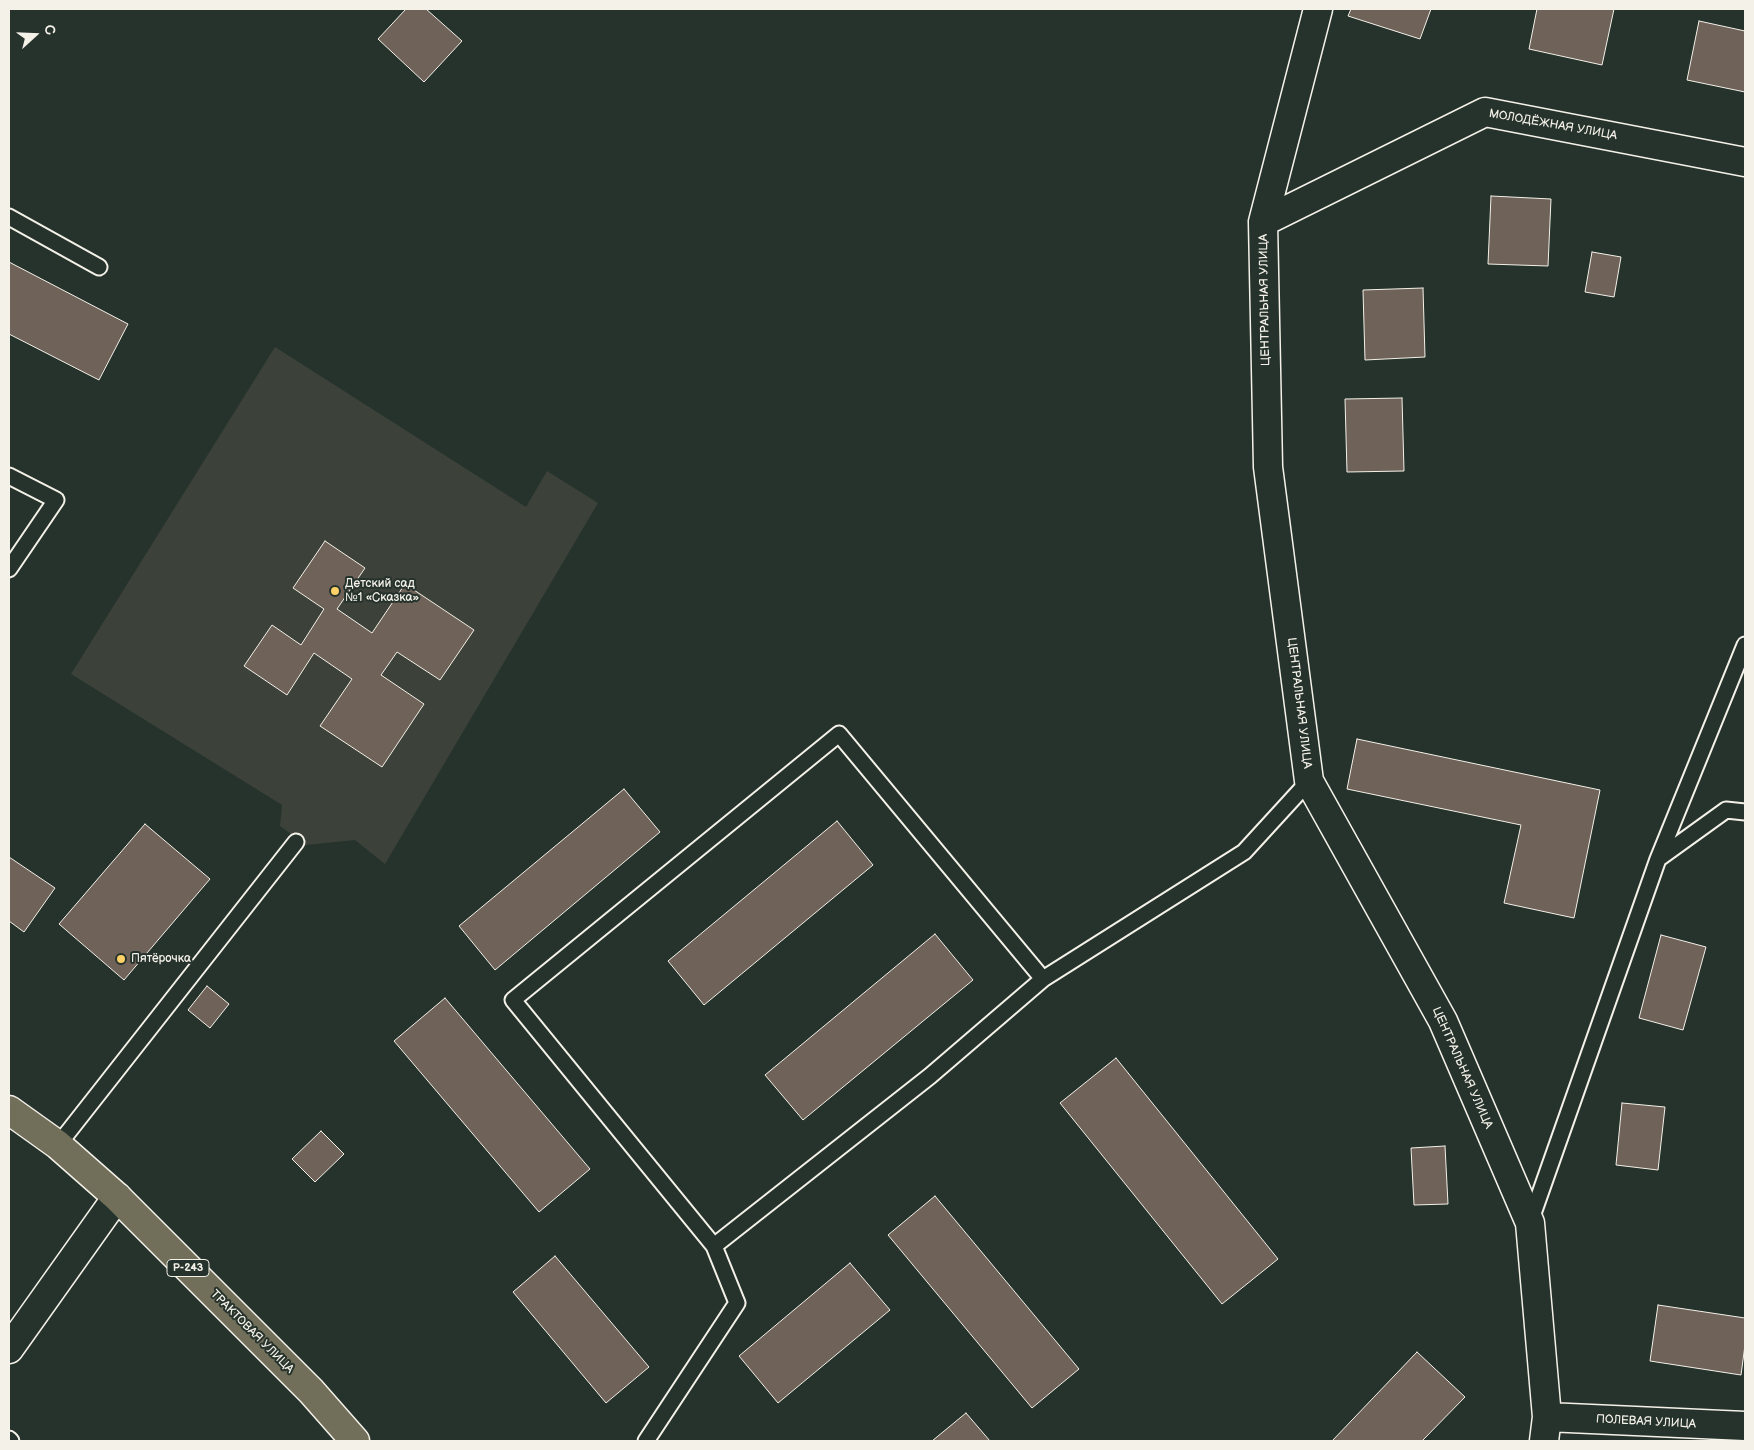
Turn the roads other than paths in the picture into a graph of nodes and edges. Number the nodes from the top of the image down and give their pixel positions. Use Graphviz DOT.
graph roads {
  1 [pos="1318,9"];
  2 [pos="1745,162"];
  3 [pos="9,217"];
  4 [pos="1263,222"];
  5 [pos="100,267"];
  6 [pos="9,476"];
  7 [pos="9,569"];
  8 [pos="1745,645"];
  9 [pos="1309,781"];
  10 [pos="1745,812"];
  11 [pos="296,842"];
  12 [pos="1658,859"];
  13 [pos="1044,979"];
  14 [pos="9,1110"];
  15 [pos="58,1145"];
  16 [pos="117,1197"];
  17 [pos="1530,1223"];
  18 [pos="714,1246"];
  19 [pos="9,1349"];
  20 [pos="1745,1426"];
  21 [pos="1546,1429"];
  22 [pos="354,1441"];
  23 [pos="646,1441"];
  1 -- 4 [label="street, ЦЕНТРАЛЬНАЯ УЛИЦА"];
  2 -- 4 [label="street, МОЛОДЁЖНАЯ УЛИЦА"];
  3 -- 5 [label="lane"];
  4 -- 9 [label="street, ЦЕНТРАЛЬНАЯ УЛИЦА"];
  6 -- 7 [label="lane"];
  8 -- 12 [label="lane"];
  9 -- 13 [label="lane"];
  9 -- 17 [label="street, ЦЕНТРАЛЬНАЯ УЛИЦА"];
  10 -- 12 [label="lane"];
  11 -- 15 [label="lane"];
  12 -- 17 [label="lane"];
  13 -- 18 [label="lane"];
  13 -- 18 [label="lane"];
  14 -- 15 [label="highway, ТРАКТОВАЯ УЛИЦА / Р-243"];
  15 -- 16 [label="highway, ТРАКТОВАЯ УЛИЦА / Р-243"];
  16 -- 19 [label="street"];
  16 -- 22 [label="highway, ТРАКТОВАЯ УЛИЦА / Р-243"];
  17 -- 21 [label="street, ЦЕНТРАЛЬНАЯ УЛИЦА"];
  18 -- 23 [label="lane"];
  20 -- 21 [label="street, ПОЛЕВАЯ УЛИЦА"];
}
